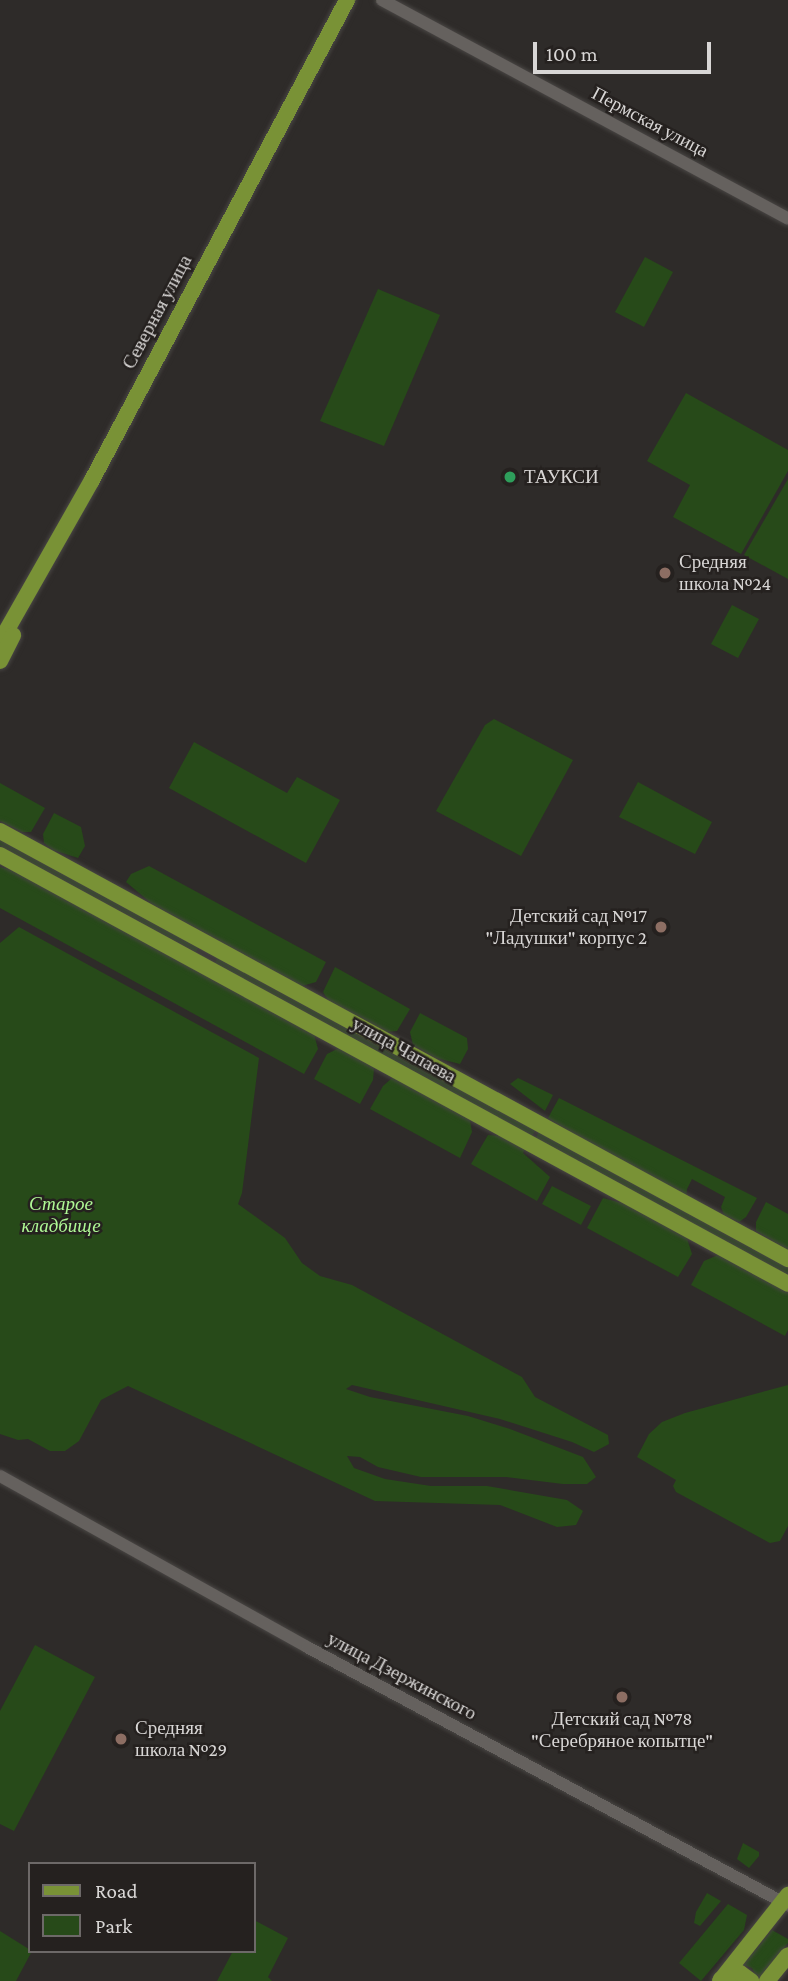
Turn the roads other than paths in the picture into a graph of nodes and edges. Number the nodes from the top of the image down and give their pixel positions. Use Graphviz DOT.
graph roads {
  1 [pos="347,0"];
  2 [pos="382,0"];
  3 [pos="788,219"];
  4 [pos="57,544"];
  5 [pos="0,642"];
  6 [pos="0,661"];
  7 [pos="0,831"];
  8 [pos="0,855"];
  9 [pos="213,946"];
  10 [pos="203,964"];
  11 [pos="788,1259"];
  12 [pos="788,1284"];
  13 [pos="0,1476"];
  14 [pos="786,1900"];
  15 [pos="788,1955"];
  16 [pos="721,1980"];
  17 [pos="751,1981"];
  18 [pos="767,1981"];
  1 -- 4 [label="main road, Северная улица"];
  2 -- 3 [label="street, Пермская улица"];
  4 -- 5 [label="main road, Северная улица"];
  4 -- 6 [label="main road"];
  7 -- 9 [label="main road, улица Чапаева"];
  8 -- 10 [label="main road, улица Чапаева"];
  9 -- 10 [label="main road"];
  9 -- 11 [label="main road, улица Чапаева"];
  10 -- 12 [label="main road, улица Чапаева"];
  13 -- 14 [label="street, улица Дзержинского"];
  14 -- 16 [label="main road"];
  15 -- 18 [label="main road"];
  16 -- 17 [label="main road"];
}
